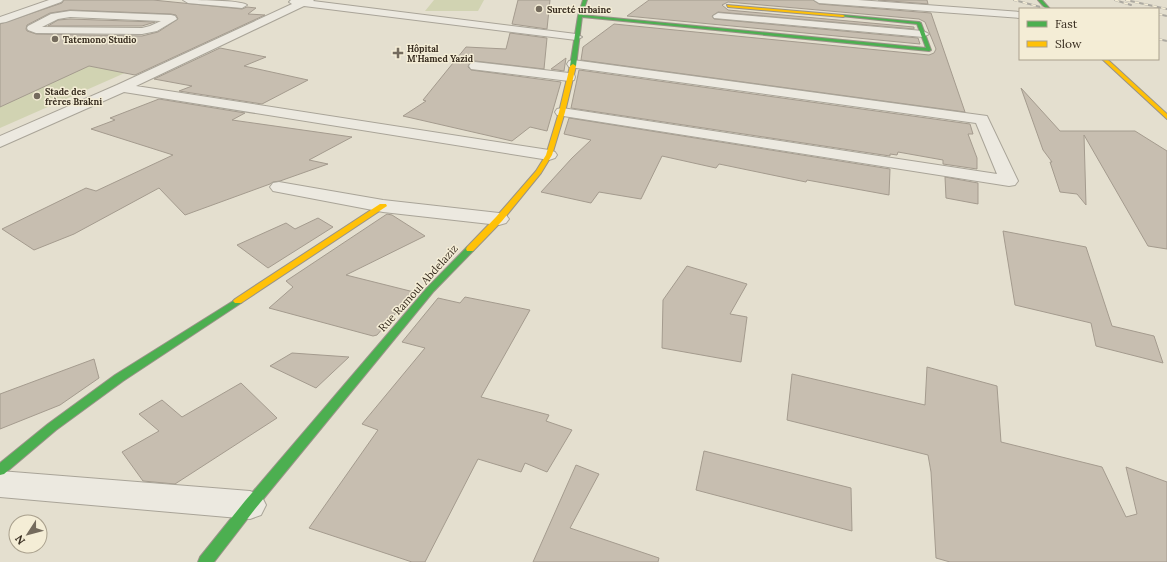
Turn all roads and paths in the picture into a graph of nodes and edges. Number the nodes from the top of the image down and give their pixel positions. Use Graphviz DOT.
graph roads {
  1 [pos="38,0"];
  2 [pos="58,0"];
  3 [pos="188,0"];
  4 [pos="585,0"];
  5 [pos="819,0"];
  6 [pos="948,0"];
  7 [pos="1040,0"];
  8 [pos="284,1"];
  9 [pos="305,2"];
  10 [pos="732,3"];
  11 [pos="242,5"];
  12 [pos="1047,8"];
  13 [pos="1004,14"];
  14 [pos="1019,15"];
  15 [pos="580,16"];
  16 [pos="718,16"];
  17 [pos="1,17"];
  18 [pos="44,21"];
  19 [pos="707,29"];
  20 [pos="923,34"];
  21 [pos="576,37"];
  22 [pos="1105,60"];
  23 [pos="475,66"];
  24 [pos="571,70"];
  25 [pos="122,88"];
  26 [pos="562,112"];
  27 [pos="1167,117"];
  28 [pos="0,142"];
  29 [pos="549,156"];
  30 [pos="279,187"];
  31 [pos="383,206"];
  32 [pos="499,219"];
  33 [pos="0,470"];
  34 [pos="0,484"];
  35 [pos="250,505"];
  36 [pos="205,562"];
  1 -- 17 [label="street"];
  2 -- 17 [label="street"];
  3 -- 11 [label="street"];
  4 -- 15 [label="street, Rue Ramoul Abdelaziz"];
  5 -- 13 [label="street"];
  6 -- 13 [label="street"];
  7 -- 12 [label="street"];
  8 -- 9 [label="street"];
  9 -- 21 [label="street"];
  9 -- 25 [label="street"];
  10 -- 16 [label="street"];
  10 -- 20 [label="street"];
  13 -- 14 [label="street"];
  15 -- 19 [label="street"];
  15 -- 21 [label="street, Rue Ramoul Abdelaziz"];
  16 -- 19 [label="street"];
  16 -- 20 [label="street"];
  17 -- 18 [label="street"];
  18 -- 18 [label="street"];
  19 -- 20 [label="street"];
  21 -- 24 [label="street, Rue Ramoul Abdelaziz"];
  22 -- 27 [label="street"];
  23 -- 24 [label="street"];
  24 -- 26 [label="street, Rue Ramoul Abdelaziz"];
  24 -- 26 [label="street"];
  25 -- 28 [label="street"];
  25 -- 29 [label="street"];
  26 -- 29 [label="street, Rue Ramoul Abdelaziz"];
  29 -- 32 [label="street, Rue Ramoul Abdelaziz"];
  30 -- 31 [label="street"];
  31 -- 32 [label="street"];
  31 -- 33 [label="street"];
  32 -- 35 [label="street, Rue Ramoul Abdelaziz"];
  34 -- 35 [label="street"];
  35 -- 36 [label="street, Rue Ramoul Abdelaziz"];
}
